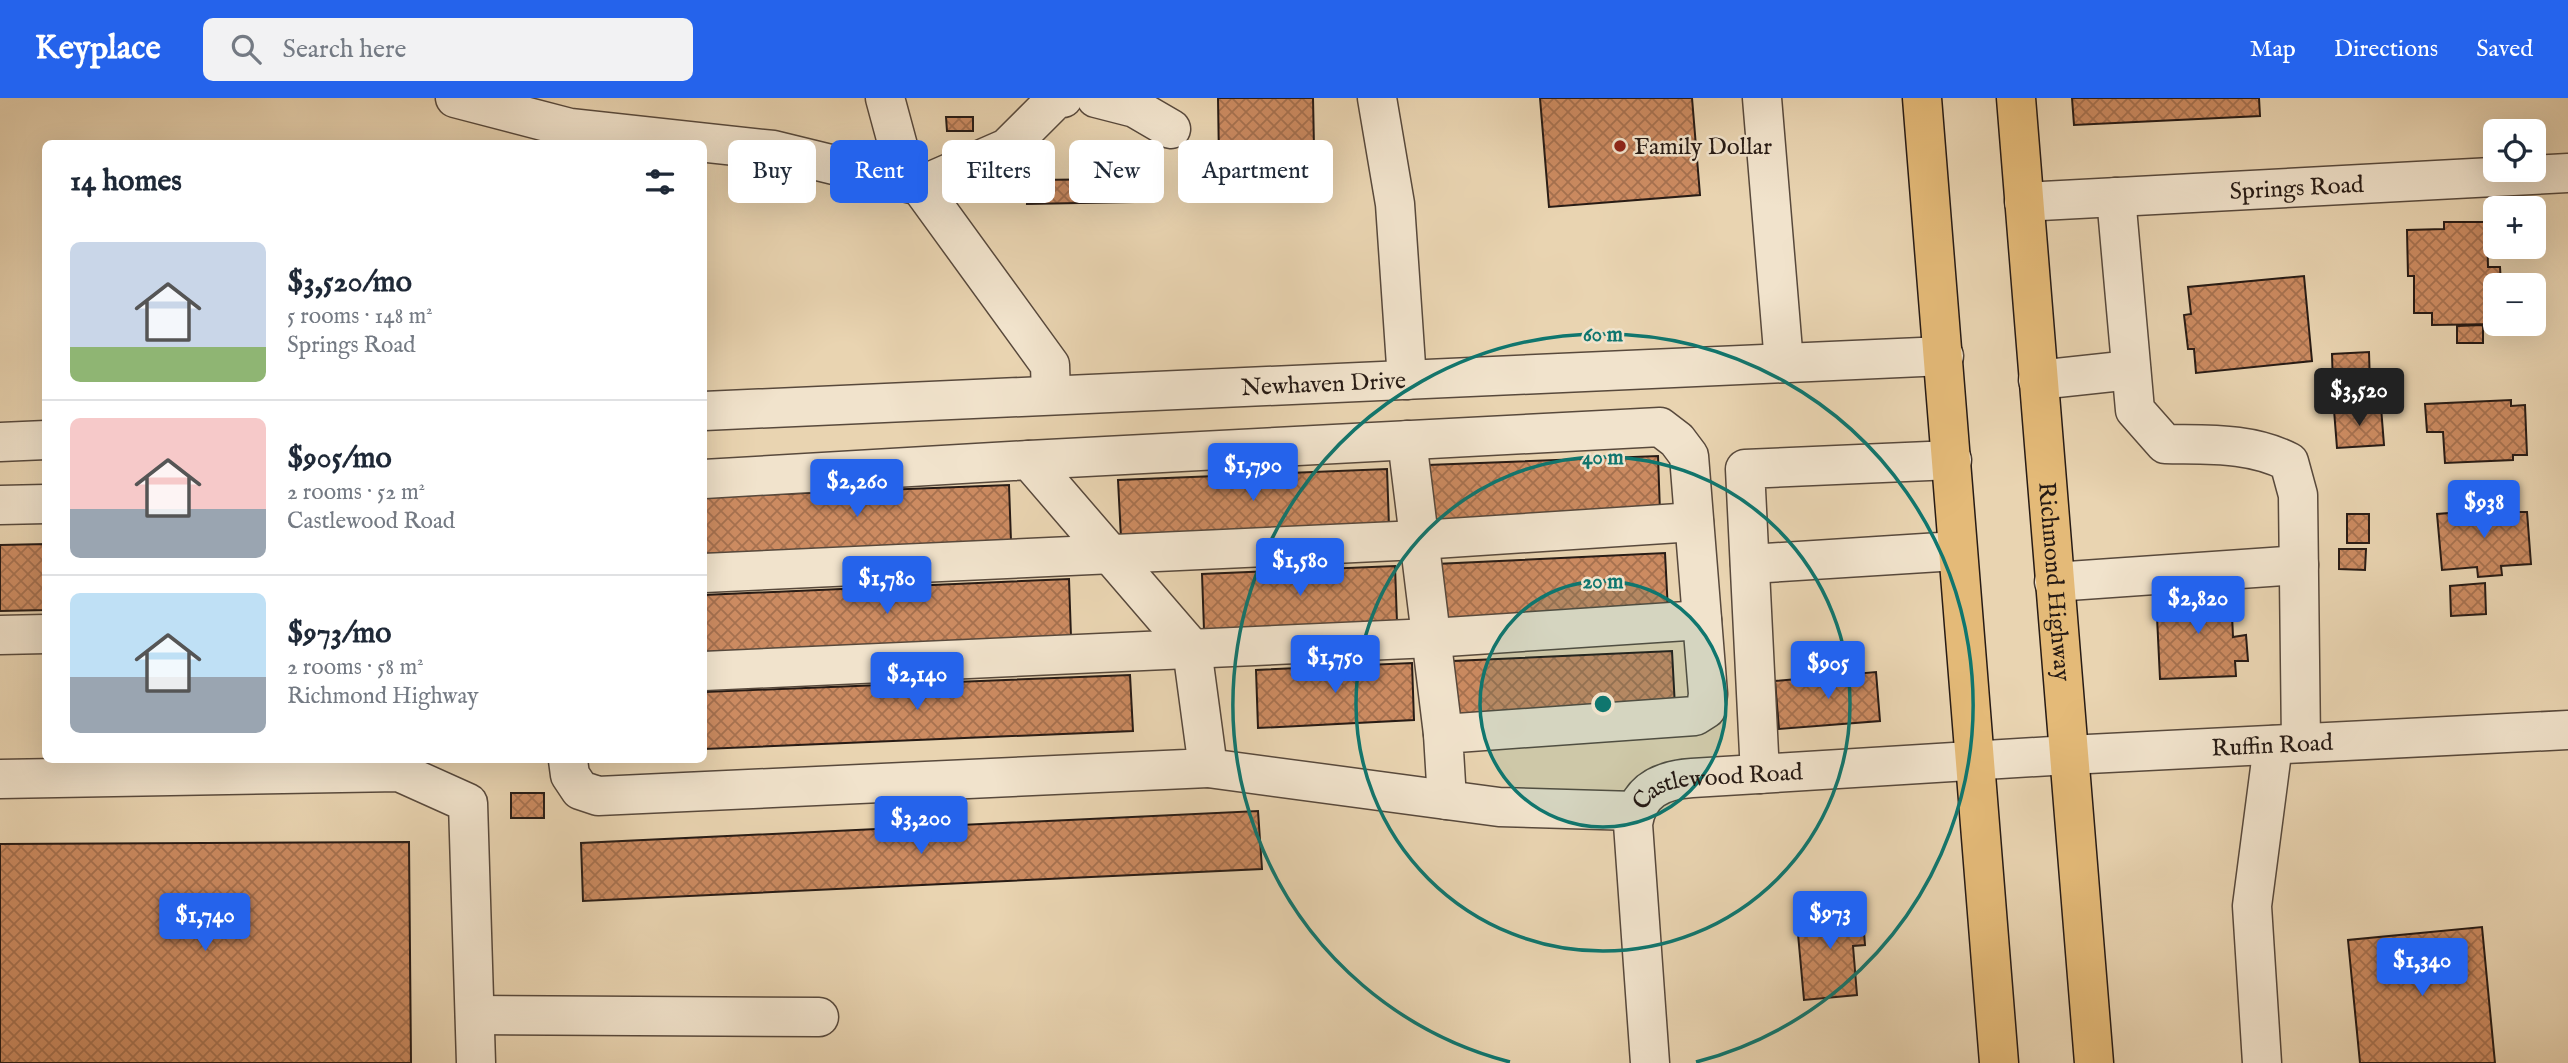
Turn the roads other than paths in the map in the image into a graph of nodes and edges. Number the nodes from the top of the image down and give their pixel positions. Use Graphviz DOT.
graph roads {
  1 [pos="455,98"];
  2 [pos="885,98"];
  3 [pos="1063,98"];
  4 [pos="1096,98"];
  5 [pos="1377,98"];
  6 [pos="1762,98"];
  7 [pos="1923,98"];
  8 [pos="2016,98"];
  9 [pos="1171,129"];
  10 [pos="681,140"];
  11 [pos="896,140"];
  12 [pos="707,143"];
  13 [pos="830,164"];
  14 [pos="2568,173"];
  15 [pos="928,177"];
  16 [pos="2116,197"];
  17 [pos="2024,202"];
  18 [pos="925,203"];
  19 [pos="1944,356"];
  20 [pos="1784,363"];
  21 [pos="2132,370"];
  22 [pos="1407,380"];
  23 [pos="2038,380"];
  24 [pos="1051,395"];
  25 [pos="707,411"];
  26 [pos="42,440"];
  27 [pos="1407,440"];
  28 [pos="0,442"];
  29 [pos="1029,460"];
  30 [pos="1952,460"];
  31 [pos="707,479"];
  32 [pos="42,504"];
  33 [pos="0,505"];
  34 [pos="1694,522"];
  35 [pos="1419,540"];
  36 [pos="1956,551"];
  37 [pos="1111,555"];
  38 [pos="1750,564"];
  39 [pos="2299,565"];
  40 [pos="707,573"];
  41 [pos="2054,582"];
  42 [pos="1702,620"];
  43 [pos="42,634"];
  44 [pos="0,635"];
  45 [pos="1431,638"];
  46 [pos="1192,649"];
  47 [pos="707,671"];
  48 [pos="2568,730"];
  49 [pos="1443,734"];
  50 [pos="2287,744"];
  51 [pos="2068,755"];
  52 [pos="1976,760"];
  53 [pos="568,763"];
  54 [pos="1208,768"];
  55 [pos="1760,774"];
  56 [pos="0,779"];
  57 [pos="1447,800"];
  58 [pos="1635,811"];
  59 [pos="475,1015"];
  60 [pos="819,1017"];
  61 [pos="476,1063"];
  62 [pos="1650,1063"];
  63 [pos="1999,1063"];
  64 [pos="2094,1063"];
  65 [pos="2262,1063"];
  1 -- 10 [label="street"];
  2 -- 11 [label="street"];
  3 -- 15 [label="street"];
  4 -- 9 [label="street"];
  5 -- 22 [label="street"];
  6 -- 20 [label="street"];
  7 -- 19 [label="main road"];
  8 -- 17 [label="main road, Richmond Highway"];
  12 -- 13 [label="street"];
  14 -- 16 [label="street, Springs Road"];
  16 -- 17 [label="street, Springs Road"];
  16 -- 21 [label="street"];
  17 -- 23 [label="main road, Richmond Highway"];
  18 -- 24 [label="street"];
  19 -- 20 [label="street, Newhaven Drive"];
  19 -- 30 [label="main road"];
  20 -- 22 [label="street, Newhaven Drive"];
  21 -- 23 [label="street"];
  21 -- 39 [label="street"];
  22 -- 24 [label="street, Newhaven Drive"];
  23 -- 41 [label="main road, Richmond Highway"];
  24 -- 25 [label="street, Newhaven Drive"];
  26 -- 28 [label="street"];
  27 -- 29 [label="street"];
  27 -- 34 [label="street"];
  27 -- 35 [label="street"];
  29 -- 31 [label="street"];
  29 -- 37 [label="street"];
  30 -- 36 [label="main road"];
  30 -- 38 [label="street"];
  32 -- 33 [label="street"];
  34 -- 35 [label="street"];
  34 -- 42 [label="street"];
  35 -- 37 [label="street"];
  35 -- 45 [label="street"];
  36 -- 38 [label="street"];
  36 -- 52 [label="main road"];
  37 -- 40 [label="street"];
  37 -- 46 [label="street"];
  38 -- 55 [label="street"];
  39 -- 41 [label="street"];
  39 -- 50 [label="street"];
  41 -- 51 [label="main road, Richmond Highway"];
  42 -- 45 [label="street"];
  42 -- 49 [label="street"];
  43 -- 44 [label="street"];
  45 -- 46 [label="street"];
  45 -- 49 [label="street"];
  46 -- 47 [label="street"];
  46 -- 54 [label="street"];
  48 -- 50 [label="street, Ruffin Road"];
  49 -- 57 [label="street"];
  50 -- 51 [label="street, Ruffin Road"];
  50 -- 65 [label="street"];
  51 -- 52 [label="street, Ruffin Road"];
  51 -- 64 [label="main road, Richmond Highway"];
  52 -- 55 [label="street, Castlewood Road"];
  52 -- 63 [label="main road"];
  53 -- 54 [label="street"];
  54 -- 57 [label="street"];
  55 -- 58 [label="street, Castlewood Road"];
  56 -- 59 [label="street"];
  57 -- 58 [label="street"];
  58 -- 62 [label="street, Castlewood Road"];
  59 -- 60 [label="street"];
  59 -- 61 [label="street"];
}
